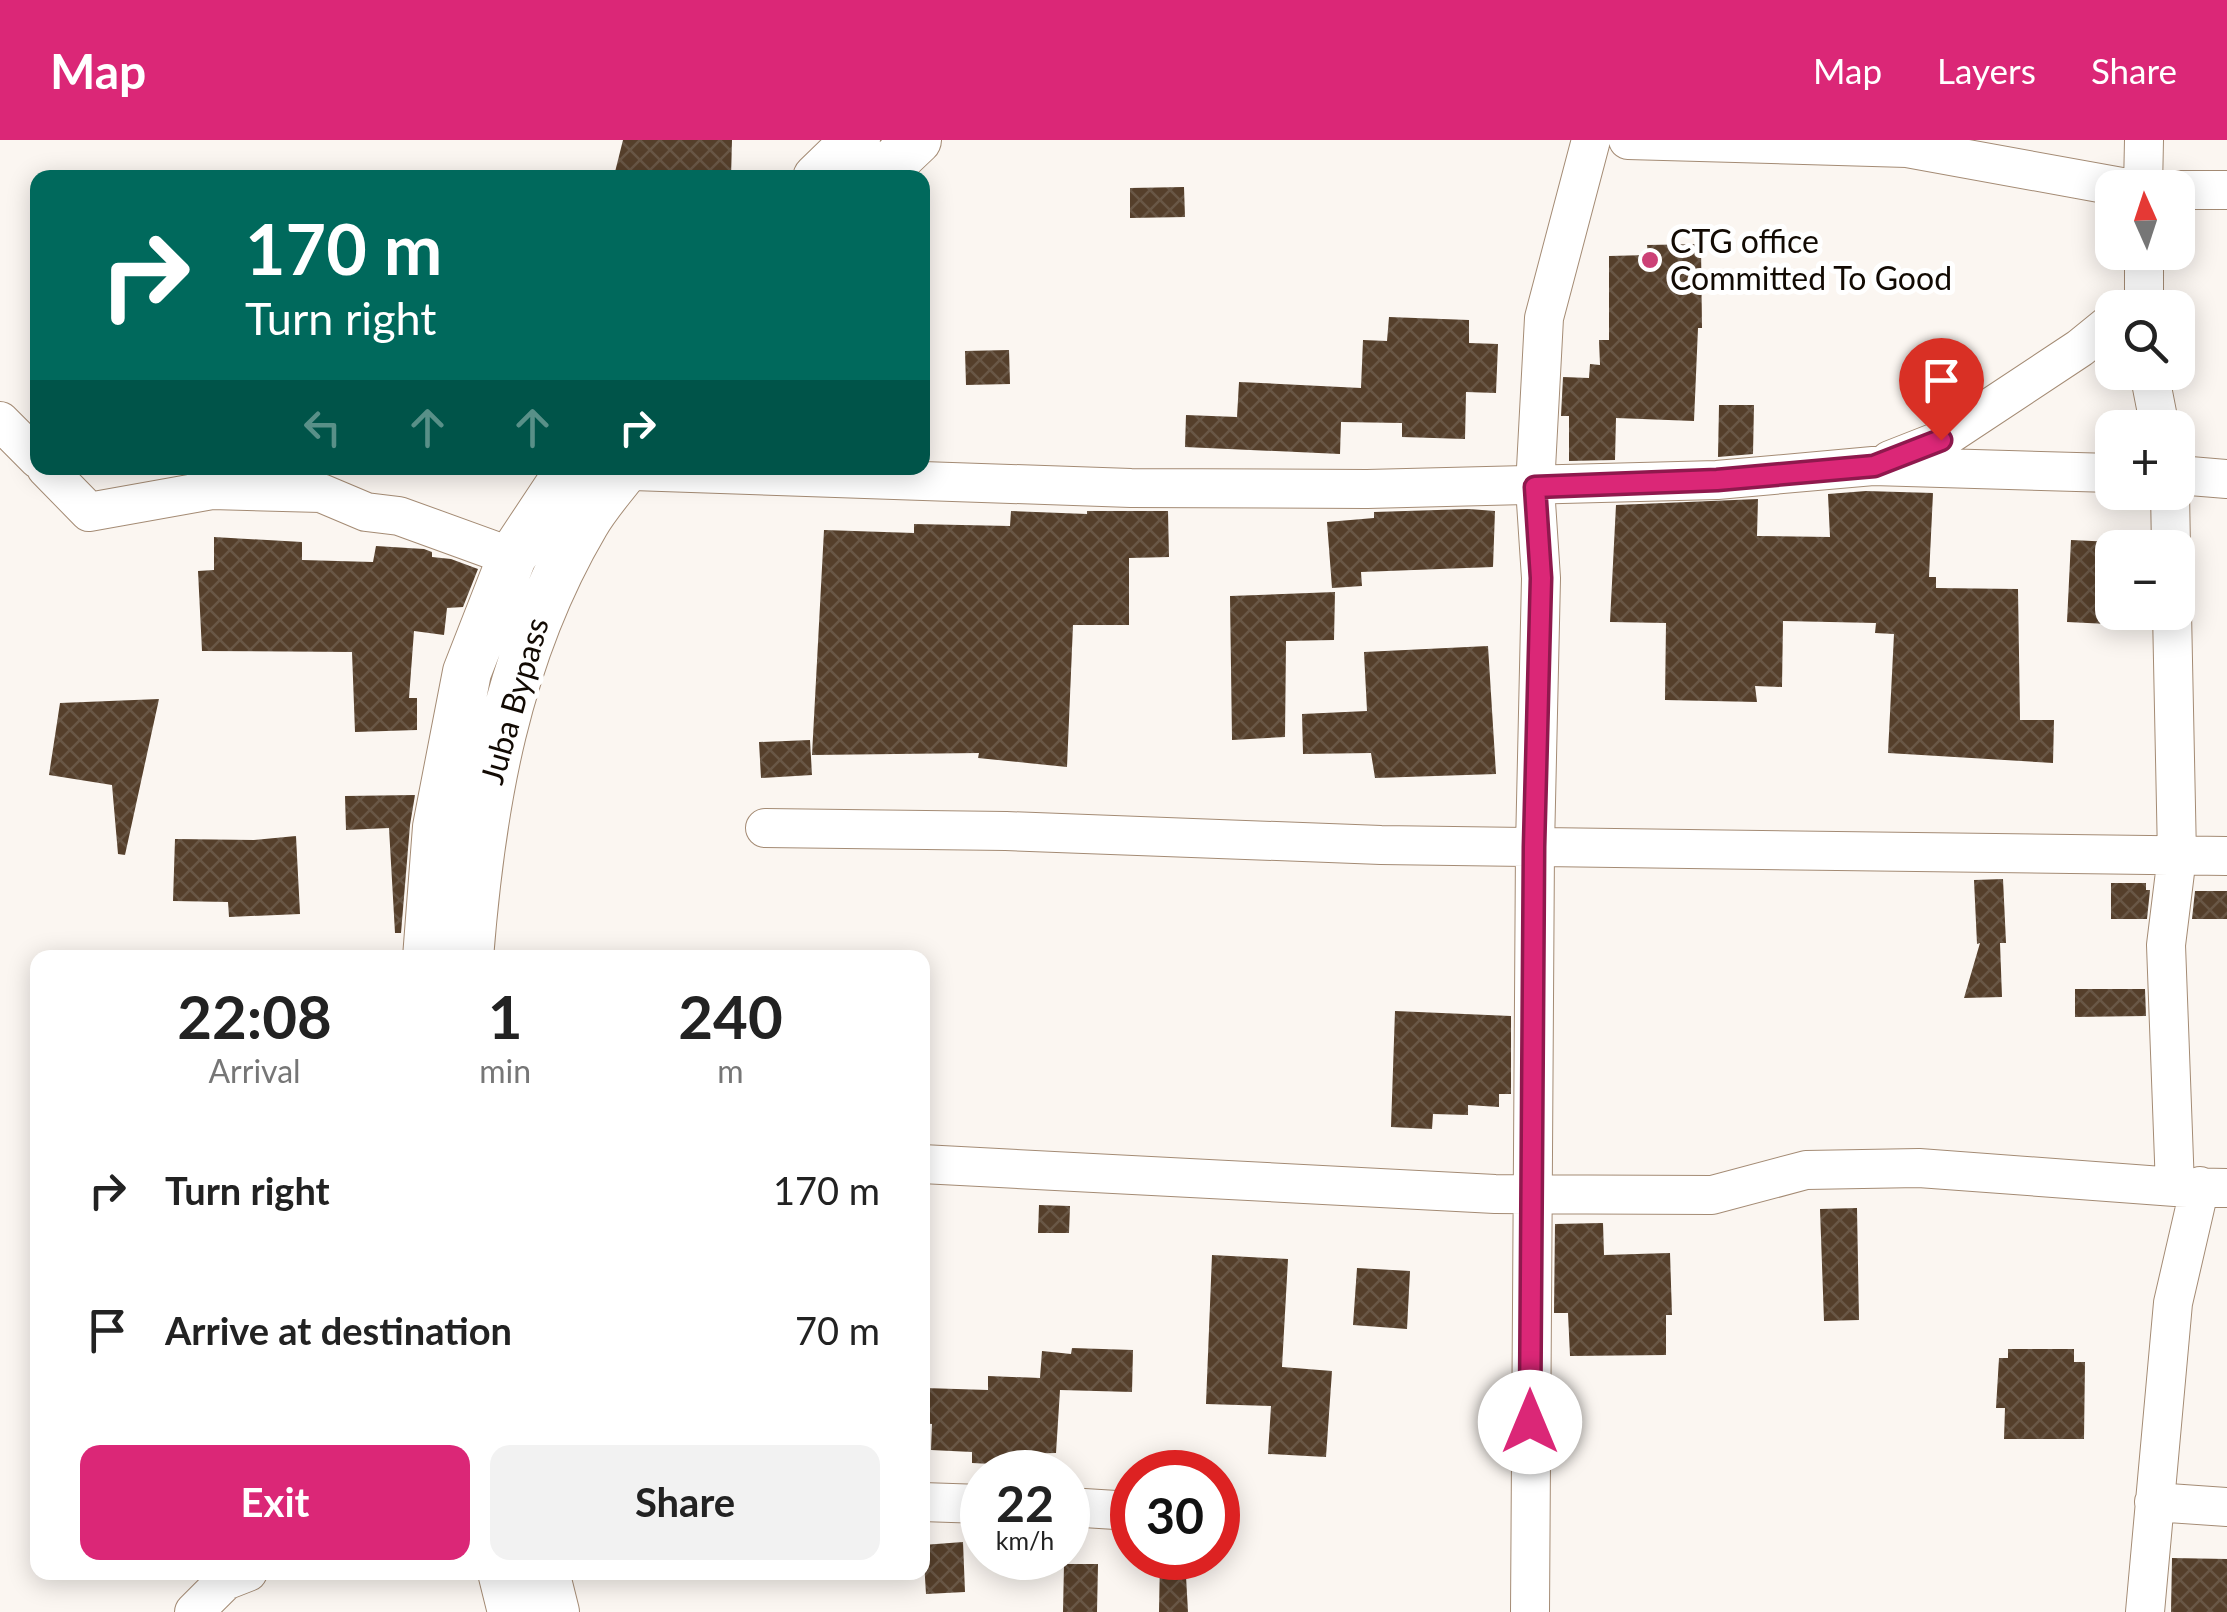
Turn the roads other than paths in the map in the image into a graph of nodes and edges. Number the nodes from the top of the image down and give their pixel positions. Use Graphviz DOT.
graph roads {
  1 [pos="856,140"];
  2 [pos="917,140"];
  3 [pos="1591,140"];
  4 [pos="1628,140"];
  5 [pos="2144,140"];
  6 [pos="826,170"];
  7 [pos="885,170"];
  8 [pos="2143,170"];
  9 [pos="2095,182"];
  10 [pos="2195,190"];
  11 [pos="2227,190"];
  12 [pos="2095,334"];
  13 [pos="0,420"];
  14 [pos="30,451"];
  15 [pos="1874,466"];
  16 [pos="2095,472"];
  17 [pos="53,475"];
  18 [pos="566,475"];
  19 [pos="626,475"];
  20 [pos="769,475"];
  21 [pos="2195,476"];
  22 [pos="2227,479"];
  23 [pos="1535,487"];
  24 [pos="512,557"];
  25 [pos="2172,630"];
  26 [pos="766,828"];
  27 [pos="1534,847"];
  28 [pos="2177,856"];
  29 [pos="2227,856"];
  30 [pos="428,950"];
  31 [pos="469,950"];
  32 [pos="930,1164"];
  33 [pos="2201,1187"];
  34 [pos="1531,1194"];
  35 [pos="930,1502"];
  36 [pos="2154,1502"];
  37 [pos="960,1503"];
  38 [pos="2227,1507"];
  39 [pos="229,1580"];
  40 [pos="504,1580"];
  41 [pos="547,1580"];
  42 [pos="194,1612"];
  43 [pos="512,1612"];
  44 [pos="556,1612"];
  45 [pos="1530,1612"];
  46 [pos="2145,1612"];
  1 -- 6 [label="main road"];
  2 -- 7 [label="main road"];
  3 -- 23 [label="street"];
  4 -- 9 [label="street"];
  5 -- 8 [label="street"];
  10 -- 11 [label="street"];
  12 -- 15 [label="street"];
  13 -- 14 [label="street"];
  15 -- 16 [label="street"];
  15 -- 23 [label="street"];
  17 -- 24 [label="street"];
  18 -- 24 [label="main road, Juba Bypass"];
  19 -- 31 [label="main road, Juba Bypass"];
  20 -- 23 [label="street"];
  21 -- 22 [label="street"];
  23 -- 27 [label="street"];
  24 -- 30 [label="main road, Juba Bypass"];
  25 -- 28 [label="street"];
  26 -- 27 [label="street"];
  27 -- 28 [label="street"];
  27 -- 34 [label="street"];
  28 -- 29 [label="street"];
  28 -- 33 [label="street"];
  32 -- 34 [label="street"];
  33 -- 34 [label="street"];
  33 -- 36 [label="street"];
  34 -- 45 [label="street"];
  35 -- 37 [label="street"];
  36 -- 38 [label="street"];
  36 -- 46 [label="street"];
  39 -- 42 [label="street"];
  40 -- 43 [label="main road"];
  41 -- 44 [label="main road"];
}
